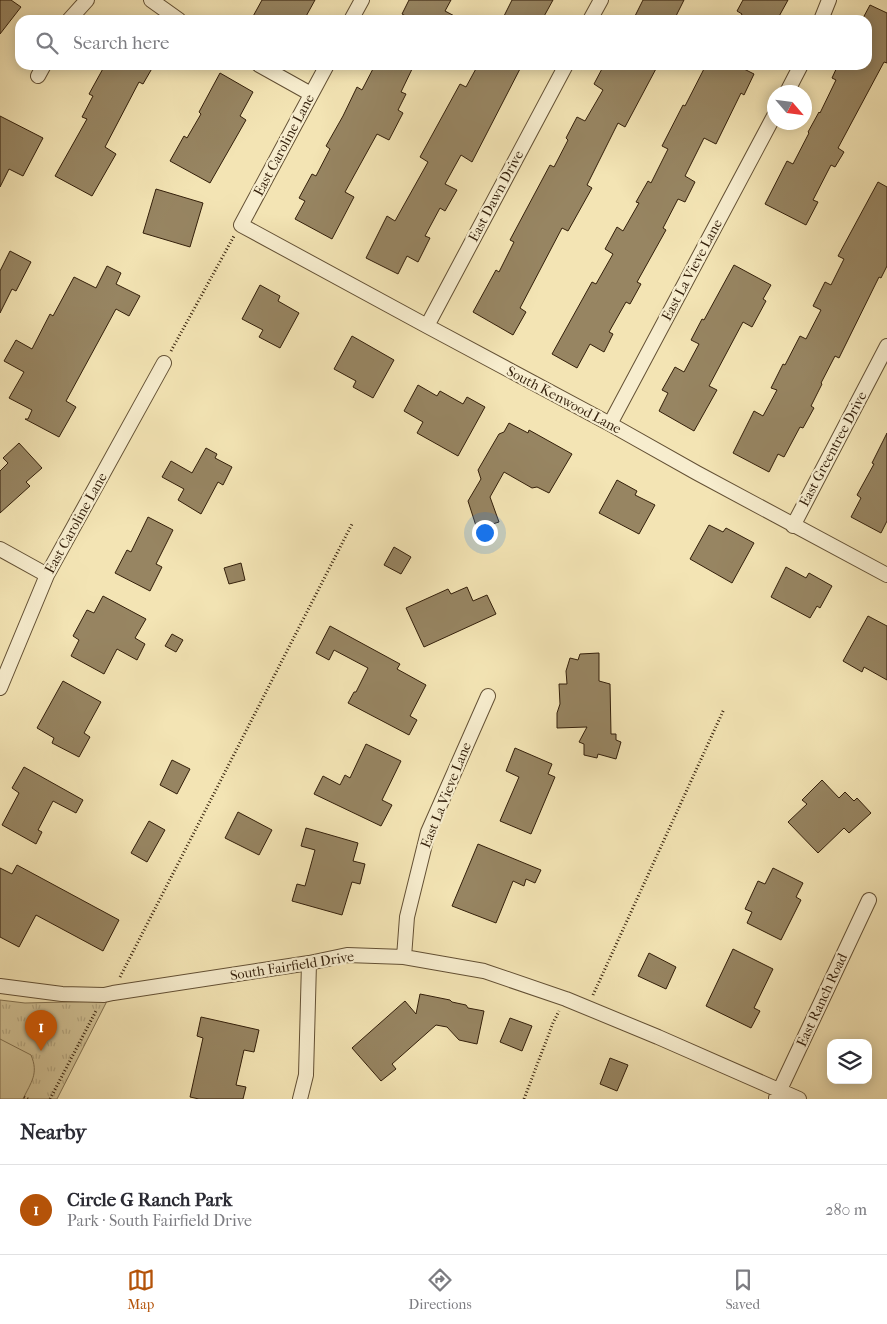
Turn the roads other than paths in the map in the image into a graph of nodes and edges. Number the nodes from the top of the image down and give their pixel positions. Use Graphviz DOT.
graph roads {
  1 [pos="87,0"];
  2 [pos="151,0"];
  3 [pos="362,0"];
  4 [pos="601,0"];
  5 [pos="829,0"];
  6 [pos="74,15"];
  7 [pos="172,15"];
  8 [pos="354,15"];
  9 [pos="593,15"];
  10 [pos="823,15"];
  11 [pos="268,70"];
  12 [pos="324,70"];
  13 [pos="563,70"];
  14 [pos="798,70"];
  15 [pos="791,85"];
  16 [pos="311,94"];
  17 [pos="767,129"];
  18 [pos="241,225"];
  19 [pos="427,326"];
  20 [pos="887,346"];
  21 [pos="164,363"];
  22 [pos="610,424"];
  23 [pos="794,526"];
  24 [pos="0,549"];
  25 [pos="47,575"];
  26 [pos="887,576"];
  27 [pos="0,688"];
  28 [pos="488,696"];
  29 [pos="868,900"];
  30 [pos="404,957"];
  31 [pos="309,963"];
  32 [pos="0,986"];
  33 [pos="777,1095"];
  34 [pos="300,1099"];
  35 [pos="799,1099"];
  1 -- 6 [label="street"];
  2 -- 7 [label="street"];
  3 -- 8 [label="street"];
  4 -- 9 [label="street"];
  5 -- 10 [label="street"];
  11 -- 16 [label="street"];
  12 -- 16 [label="street, East Caroline Lane"];
  13 -- 19 [label="street, East Dawn Drive"];
  14 -- 15 [label="street"];
  16 -- 18 [label="street, East Caroline Lane"];
  17 -- 22 [label="street, East La Vieve Lane"];
  18 -- 19 [label="street, South Kenwood Lane"];
  19 -- 22 [label="street, South Kenwood Lane"];
  20 -- 23 [label="street, East Greentree Drive"];
  21 -- 25 [label="street, East Caroline Lane"];
  22 -- 23 [label="street, South Kenwood Lane"];
  23 -- 26 [label="street, South Kenwood Lane"];
  24 -- 25 [label="street"];
  25 -- 27 [label="street, East Caroline Lane"];
  28 -- 30 [label="street, East La Vieve Lane"];
  29 -- 33 [label="street, East Ranch Road"];
  30 -- 31 [label="street, South Fairfield Drive"];
  30 -- 33 [label="street, South Fairfield Drive"];
  31 -- 32 [label="street, South Fairfield Drive"];
  31 -- 34 [label="street"];
  33 -- 35 [label="street, South Fairfield Drive"];
}
